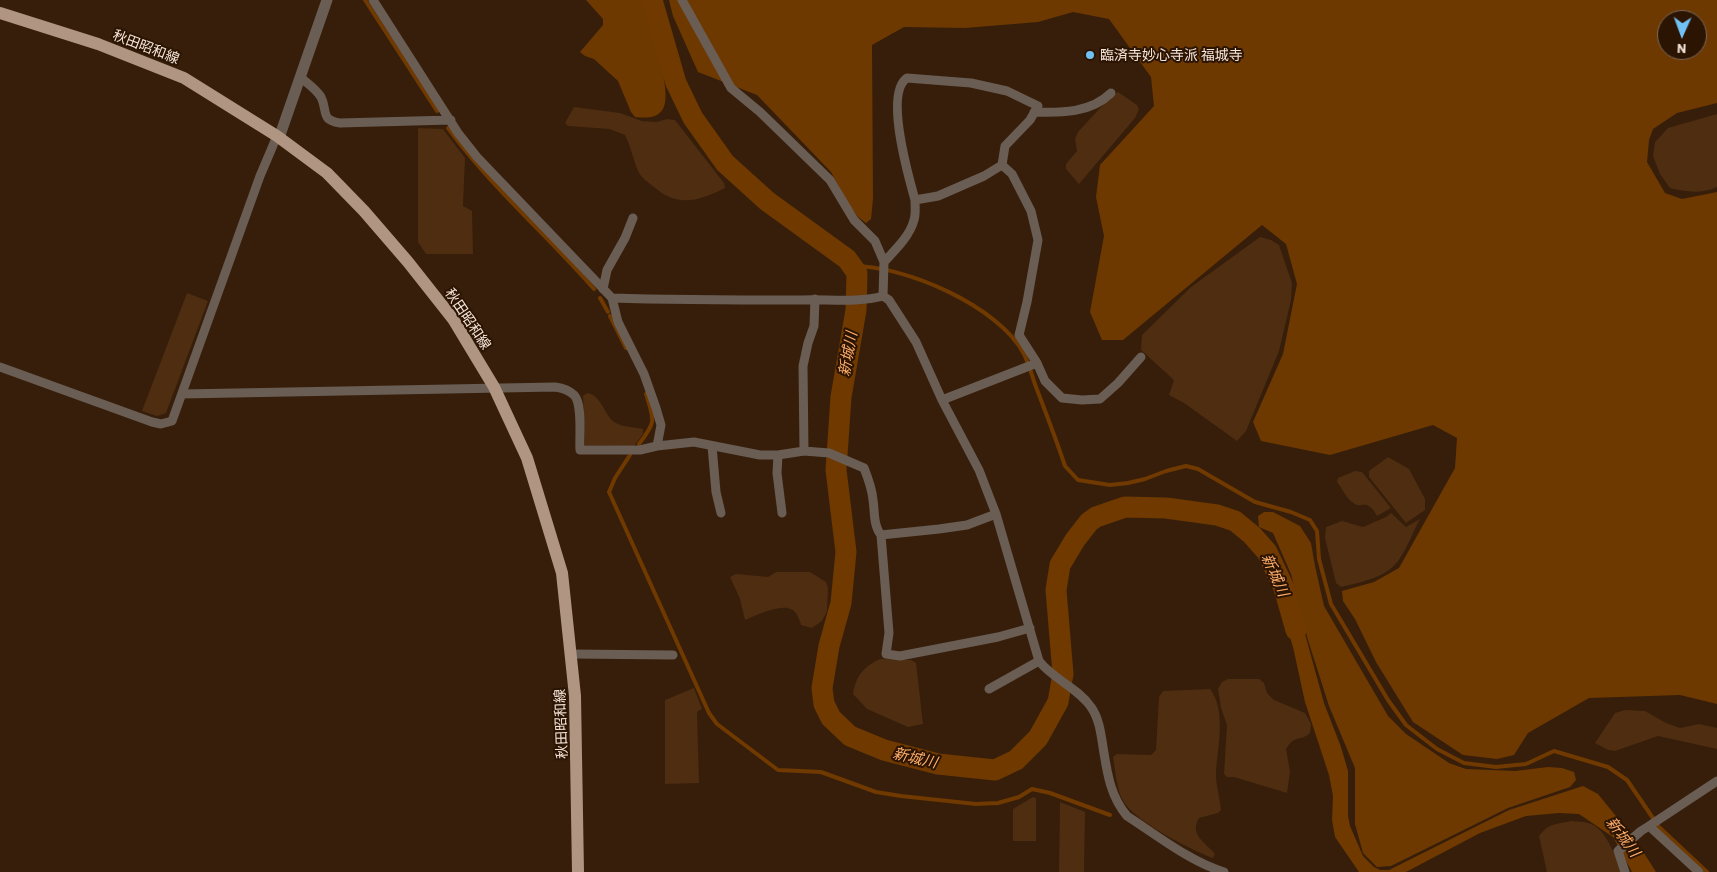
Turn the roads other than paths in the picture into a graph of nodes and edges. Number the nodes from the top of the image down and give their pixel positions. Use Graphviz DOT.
graph roads {
  1 [pos="327,0"];
  2 [pos="373,0"];
  3 [pos="682,0"];
  4 [pos="0,13"];
  5 [pos="300,77"];
  6 [pos="1111,93"];
  7 [pos="1034,112"];
  8 [pos="451,120"];
  9 [pos="278,137"];
  10 [pos="1002,165"];
  11 [pos="916,200"];
  12 [pos="633,218"];
  13 [pos="884,262"];
  14 [pos="604,289"];
  15 [pos="879,297"];
  16 [pos="612,298"];
  17 [pos="815,300"];
  18 [pos="1141,357"];
  19 [pos="1037,363"];
  20 [pos="0,367"];
  21 [pos="494,387"];
  22 [pos="182,394"];
  23 [pos="942,400"];
  24 [pos="657,446"];
  25 [pos="712,446"];
  26 [pos="804,451"];
  27 [pos="778,455"];
  28 [pos="721,513"];
  29 [pos="782,513"];
  30 [pos="996,514"];
  31 [pos="881,535"];
  32 [pos="1030,628"];
  33 [pos="572,654"];
  34 [pos="673,654"];
  35 [pos="1039,661"];
  36 [pos="989,689"];
  37 [pos="1717,782"];
  38 [pos="1653,824"];
  39 [pos="578,872"];
  40 [pos="1224,872"];
  41 [pos="1626,872"];
  42 [pos="1698,872"];
  1 -- 5 [label="street"];
  2 -- 8 [label="street"];
  3 -- 13 [label="street"];
  4 -- 9 [label="main road, 秋田昭和線"];
  5 -- 8 [label="street"];
  5 -- 9 [label="street"];
  6 -- 7 [label="street"];
  7 -- 10 [label="street"];
  7 -- 11 [label="street"];
  8 -- 14 [label="street"];
  9 -- 21 [label="main road, 秋田昭和線"];
  9 -- 22 [label="street"];
  10 -- 11 [label="street"];
  10 -- 19 [label="street"];
  11 -- 13 [label="street"];
  12 -- 14 [label="street"];
  13 -- 15 [label="street"];
  14 -- 16 [label="street"];
  15 -- 17 [label="street"];
  15 -- 23 [label="street"];
  16 -- 17 [label="street"];
  16 -- 24 [label="street"];
  17 -- 26 [label="street"];
  18 -- 19 [label="street"];
  19 -- 23 [label="street"];
  20 -- 22 [label="street"];
  21 -- 22 [label="street"];
  21 -- 24 [label="street"];
  21 -- 33 [label="main road, 秋田昭和線"];
  23 -- 30 [label="street"];
  24 -- 25 [label="street"];
  25 -- 27 [label="street"];
  25 -- 28 [label="street"];
  26 -- 27 [label="street"];
  26 -- 31 [label="street"];
  27 -- 29 [label="street"];
  30 -- 31 [label="street"];
  30 -- 32 [label="street"];
  31 -- 32 [label="street"];
  32 -- 35 [label="street"];
  33 -- 34 [label="street"];
  33 -- 39 [label="main road, 秋田昭和線"];
  35 -- 36 [label="street"];
  35 -- 40 [label="street"];
  37 -- 38 [label="street"];
  38 -- 41 [label="street"];
  38 -- 42 [label="street"];
}
